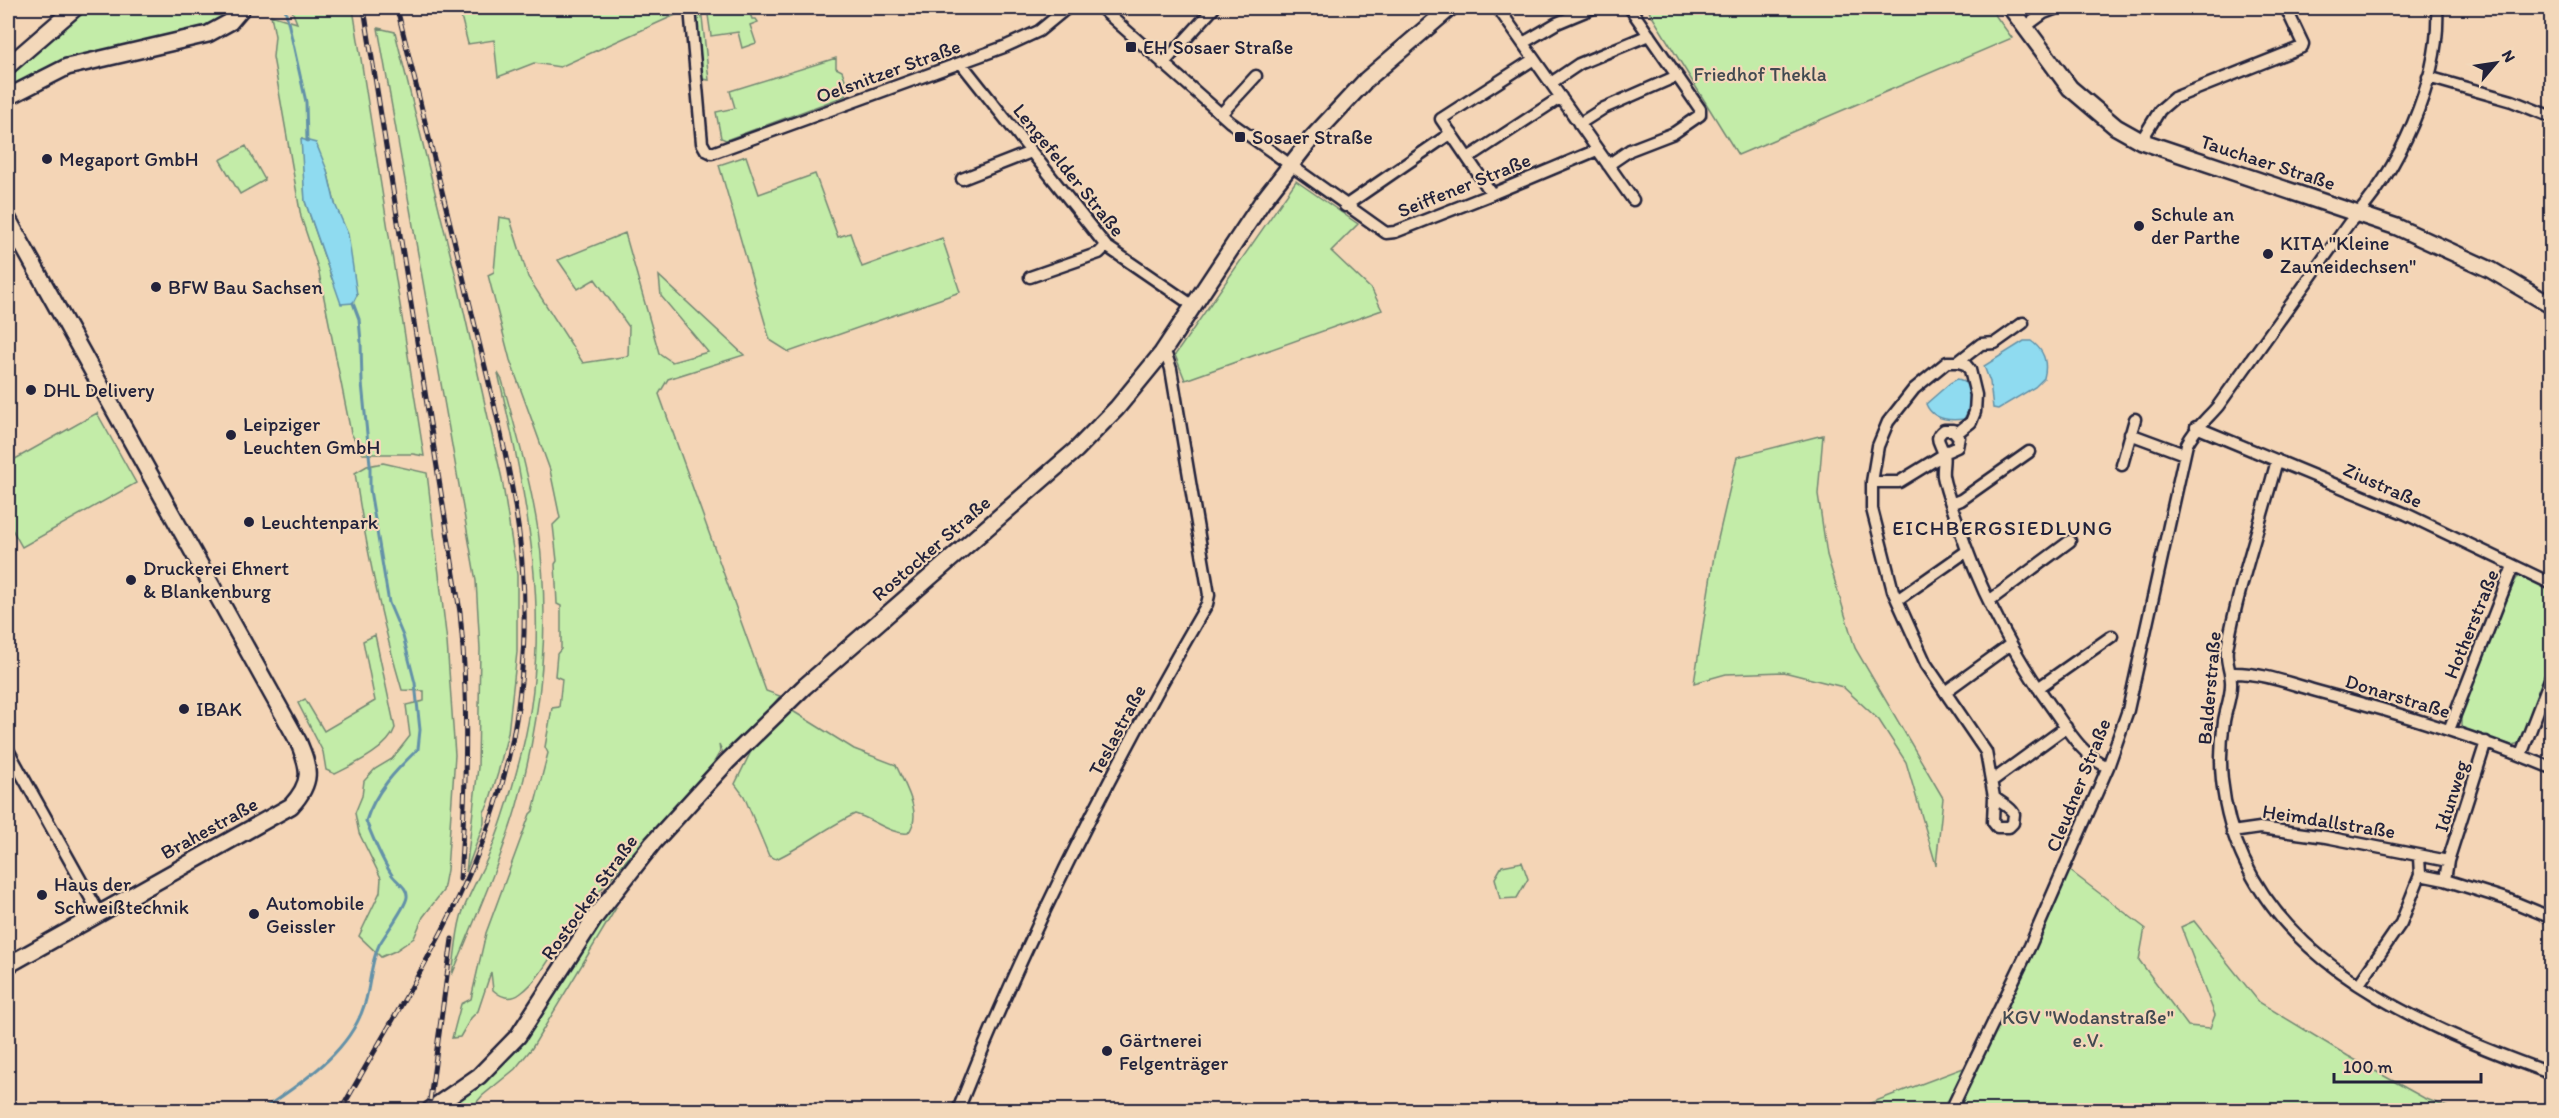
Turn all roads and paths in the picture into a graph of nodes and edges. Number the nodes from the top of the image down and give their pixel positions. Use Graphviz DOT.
graph roads {
  1 [pos="75,8"];
  2 [pos="242,8"];
  3 [pos="690,8"];
  4 [pos="1067,8"];
  5 [pos="1101,8"];
  6 [pos="1214,8"];
  7 [pos="1450,8"];
  8 [pos="1498,8"];
  9 [pos="1593,8"];
  10 [pos="1630,8"];
  11 [pos="2011,8"];
  12 [pos="2057,8"];
  13 [pos="2286,8"];
  14 [pos="2437,8"];
  15 [pos="2025,27"];
  16 [pos="1648,35"];
  17 [pos="1523,44"];
  18 [pos="1534,59"];
  19 [pos="961,63"];
  20 [pos="1163,64"];
  21 [pos="8,66"];
  22 [pos="1256,76"];
  23 [pos="1677,76"];
  24 [pos="2428,77"];
  25 [pos="1551,83"];
  26 [pos="8,97"];
  27 [pos="1561,97"];
  28 [pos="1221,114"];
  29 [pos="2552,117"];
  30 [pos="1580,124"];
  31 [pos="1451,133"];
  32 [pos="2141,141"];
  33 [pos="1597,150"];
  34 [pos="1030,152"];
  35 [pos="1468,158"];
  36 [pos="1608,165"];
  37 [pos="1289,166"];
  38 [pos="963,179"];
  39 [pos="1492,194"];
  40 [pos="1633,200"];
  41 [pos="1345,206"];
  42 [pos="2358,214"];
  43 [pos="8,219"];
  44 [pos="1106,246"];
  45 [pos="1030,278"];
  46 [pos="1192,305"];
  47 [pos="2552,306"];
  48 [pos="2023,323"];
  49 [pos="1162,353"];
  50 [pos="1958,362"];
  51 [pos="2134,419"];
  52 [pos="2196,427"];
  53 [pos="1957,433"];
  54 [pos="2130,434"];
  55 [pos="1943,452"];
  56 [pos="2029,452"];
  57 [pos="2184,454"];
  58 [pos="2277,460"];
  59 [pos="2122,465"];
  60 [pos="1872,482"];
  61 [pos="1951,504"];
  62 [pos="2070,541"];
  63 [pos="1967,551"];
  64 [pos="2513,566"];
  65 [pos="2551,583"];
  66 [pos="1897,600"];
  67 [pos="1989,601"];
  68 [pos="2112,636"];
  69 [pos="2011,644"];
  70 [pos="2231,673"];
  71 [pos="2552,674"];
  72 [pos="2038,688"];
  73 [pos="1945,692"];
  74 [pos="2066,728"];
  75 [pos="2448,730"];
  76 [pos="2486,742"];
  77 [pos="8,750"];
  78 [pos="2521,755"];
  79 [pos="2108,767"];
  80 [pos="2552,768"];
  81 [pos="1992,781"];
  82 [pos="1994,797"];
  83 [pos="2232,832"];
  84 [pos="2419,857"];
  85 [pos="2448,861"];
  86 [pos="2420,875"];
  87 [pos="2445,880"];
  88 [pos="99,913"];
  89 [pos="2552,918"];
  90 [pos="8,965"];
  91 [pos="2359,984"];
  92 [pos="2552,1074"];
  93 [pos="430,1110"];
  94 [pos="958,1110"];
  95 [pos="1951,1110"];
  1 -- 21 [label="main road"];
  2 -- 26 [label="main road"];
  3 -- 19 [label="street, Oelsnitzer Straße"];
  4 -- 19 [label="street, Oelsnitzer Straße"];
  5 -- 20 [label="street"];
  6 -- 20 [label="street"];
  7 -- 37 [label="main road, Rostocker Straße"];
  8 -- 17 [label="street"];
  9 -- 17 [label="street"];
  10 -- 16 [label="street"];
  11 -- 15 [label="main road, Tauchaer Straße"];
  12 -- 15 [label="street"];
  13 -- 32 [label="street"];
  14 -- 24 [label="street, Cleudner Straße"];
  15 -- 32 [label="main road, Tauchaer Straße"];
  16 -- 23 [label="street"];
  16 -- 25 [label="street"];
  17 -- 18 [label="street"];
  18 -- 25 [label="street"];
  18 -- 31 [label="street"];
  19 -- 34 [label="street, Lengefelder Straße"];
  20 -- 28 [label="street"];
  22 -- 28 [label="street"];
  23 -- 30 [label="street"];
  23 -- 36 [label="street"];
  24 -- 29 [label="street"];
  24 -- 42 [label="street, Cleudner Straße"];
  25 -- 27 [label="street"];
  27 -- 30 [label="street"];
  27 -- 35 [label="street"];
  28 -- 37 [label="street"];
  30 -- 33 [label="street"];
  31 -- 35 [label="street"];
  31 -- 41 [label="street"];
  32 -- 42 [label="main road, Tauchaer Straße"];
  33 -- 36 [label="street"];
  33 -- 39 [label="street, Seiffener Straße"];
  34 -- 38 [label="street"];
  34 -- 44 [label="street, Lengefelder Straße"];
  35 -- 39 [label="street"];
  36 -- 40 [label="street"];
  37 -- 41 [label="street, Seiffener Straße"];
  37 -- 46 [label="main road, Rostocker Straße"];
  39 -- 41 [label="street, Seiffener Straße"];
  42 -- 47 [label="main road, Tauchaer Straße"];
  42 -- 52 [label="street, Cleudner Straße"];
  43 -- 88 [label="main road, Brahestraße"];
  44 -- 45 [label="street"];
  44 -- 46 [label="street, Lengefelder Straße"];
  46 -- 49 [label="main road, Rostocker Straße"];
  48 -- 50 [label="street"];
  49 -- 93 [label="main road, Rostocker Straße"];
  49 -- 94 [label="street, Teslastraße"];
  50 -- 53 [label="street"];
  50 -- 60 [label="street"];
  51 -- 54 [label="street"];
  52 -- 57 [label="street, Cleudner Straße"];
  52 -- 58 [label="street, Ziustraße"];
  53 -- 55 [label="street"];
  53 -- 55 [label="street"];
  54 -- 57 [label="street"];
  54 -- 59 [label="street"];
  55 -- 60 [label="street"];
  55 -- 61 [label="street"];
  56 -- 61 [label="street"];
  57 -- 79 [label="street, Cleudner Straße"];
  58 -- 64 [label="street, Ziustraße"];
  58 -- 70 [label="street, Balderstraße"];
  60 -- 66 [label="street"];
  61 -- 63 [label="street"];
  62 -- 67 [label="street"];
  63 -- 66 [label="street"];
  63 -- 67 [label="street"];
  64 -- 65 [label="street, Ziustraße"];
  64 -- 75 [label="street, Hotherstraße"];
  66 -- 73 [label="street"];
  67 -- 69 [label="street"];
  68 -- 72 [label="street"];
  69 -- 72 [label="street"];
  69 -- 73 [label="street"];
  70 -- 75 [label="street, Donarstraße"];
  70 -- 83 [label="street, Balderstraße"];
  71 -- 78 [label="street"];
  72 -- 74 [label="street"];
  73 -- 81 [label="street"];
  74 -- 79 [label="street"];
  74 -- 81 [label="street"];
  75 -- 76 [label="street, Donarstraße"];
  76 -- 78 [label="street, Donarstraße"];
  76 -- 85 [label="street, Idunweg"];
  77 -- 88 [label="street"];
  78 -- 80 [label="street, Donarstraße"];
  79 -- 95 [label="street, Cleudner Straße"];
  81 -- 82 [label="street"];
  83 -- 84 [label="street, Heimdallstraße"];
  83 -- 91 [label="street, Balderstraße"];
  84 -- 85 [label="street, Heimdallstraße"];
  84 -- 86 [label="street, Heimdallstraße"];
  85 -- 87 [label="street"];
  86 -- 87 [label="street"];
  86 -- 91 [label="street"];
  87 -- 89 [label="street"];
  88 -- 90 [label="main road, Brahestraße"];
  91 -- 92 [label="street, Balderstraße"];
}
